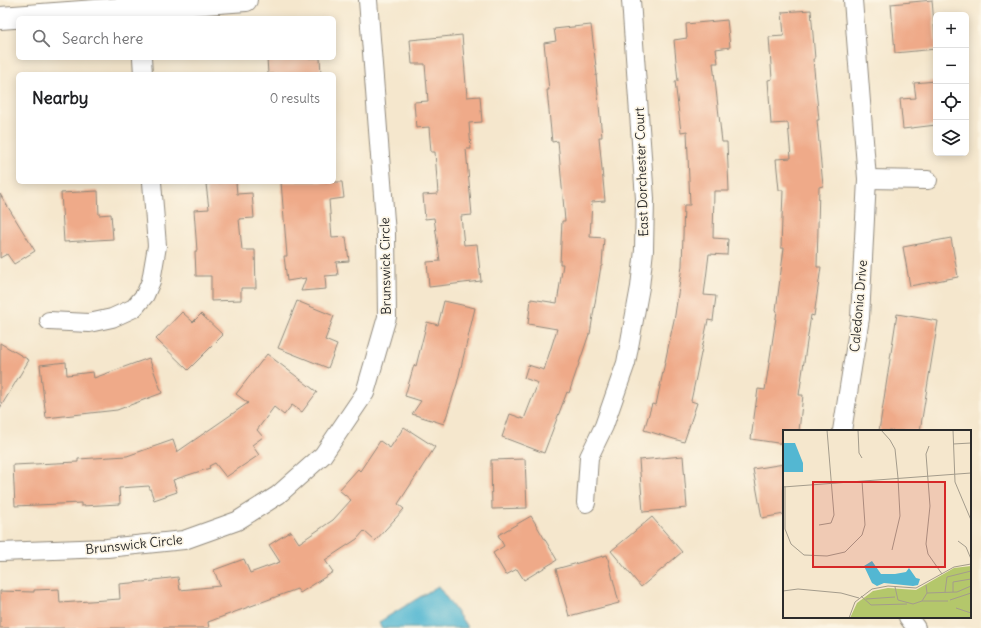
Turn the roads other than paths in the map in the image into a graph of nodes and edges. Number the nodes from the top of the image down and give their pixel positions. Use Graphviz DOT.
graph roads {
  1 [pos="246,0"];
  2 [pos="368,0"];
  3 [pos="631,0"];
  4 [pos="854,0"];
  5 [pos="138,8"];
  6 [pos="28,16"];
  7 [pos="16,17"];
  8 [pos="0,18"];
  9 [pos="142,60"];
  10 [pos="143,72"];
  11 [pos="867,179"];
  12 [pos="928,180"];
  13 [pos="152,184"];
  14 [pos="48,320"];
  15 [pos="842,430"];
  16 [pos="586,503"];
  17 [pos="0,552"];
  18 [pos="909,618"];
  19 [pos="916,628"];
  1 -- 5 [label="street"];
  2 -- 17 [label="street, Brunswick Circle"];
  3 -- 16 [label="street, East Dorchester Court"];
  4 -- 11 [label="street, Caledonia Drive"];
  5 -- 6 [label="street"];
  7 -- 8 [label="street"];
  9 -- 10 [label="street"];
  11 -- 12 [label="street"];
  11 -- 15 [label="street, Caledonia Drive"];
  13 -- 14 [label="street"];
  18 -- 19 [label="street"];
}
